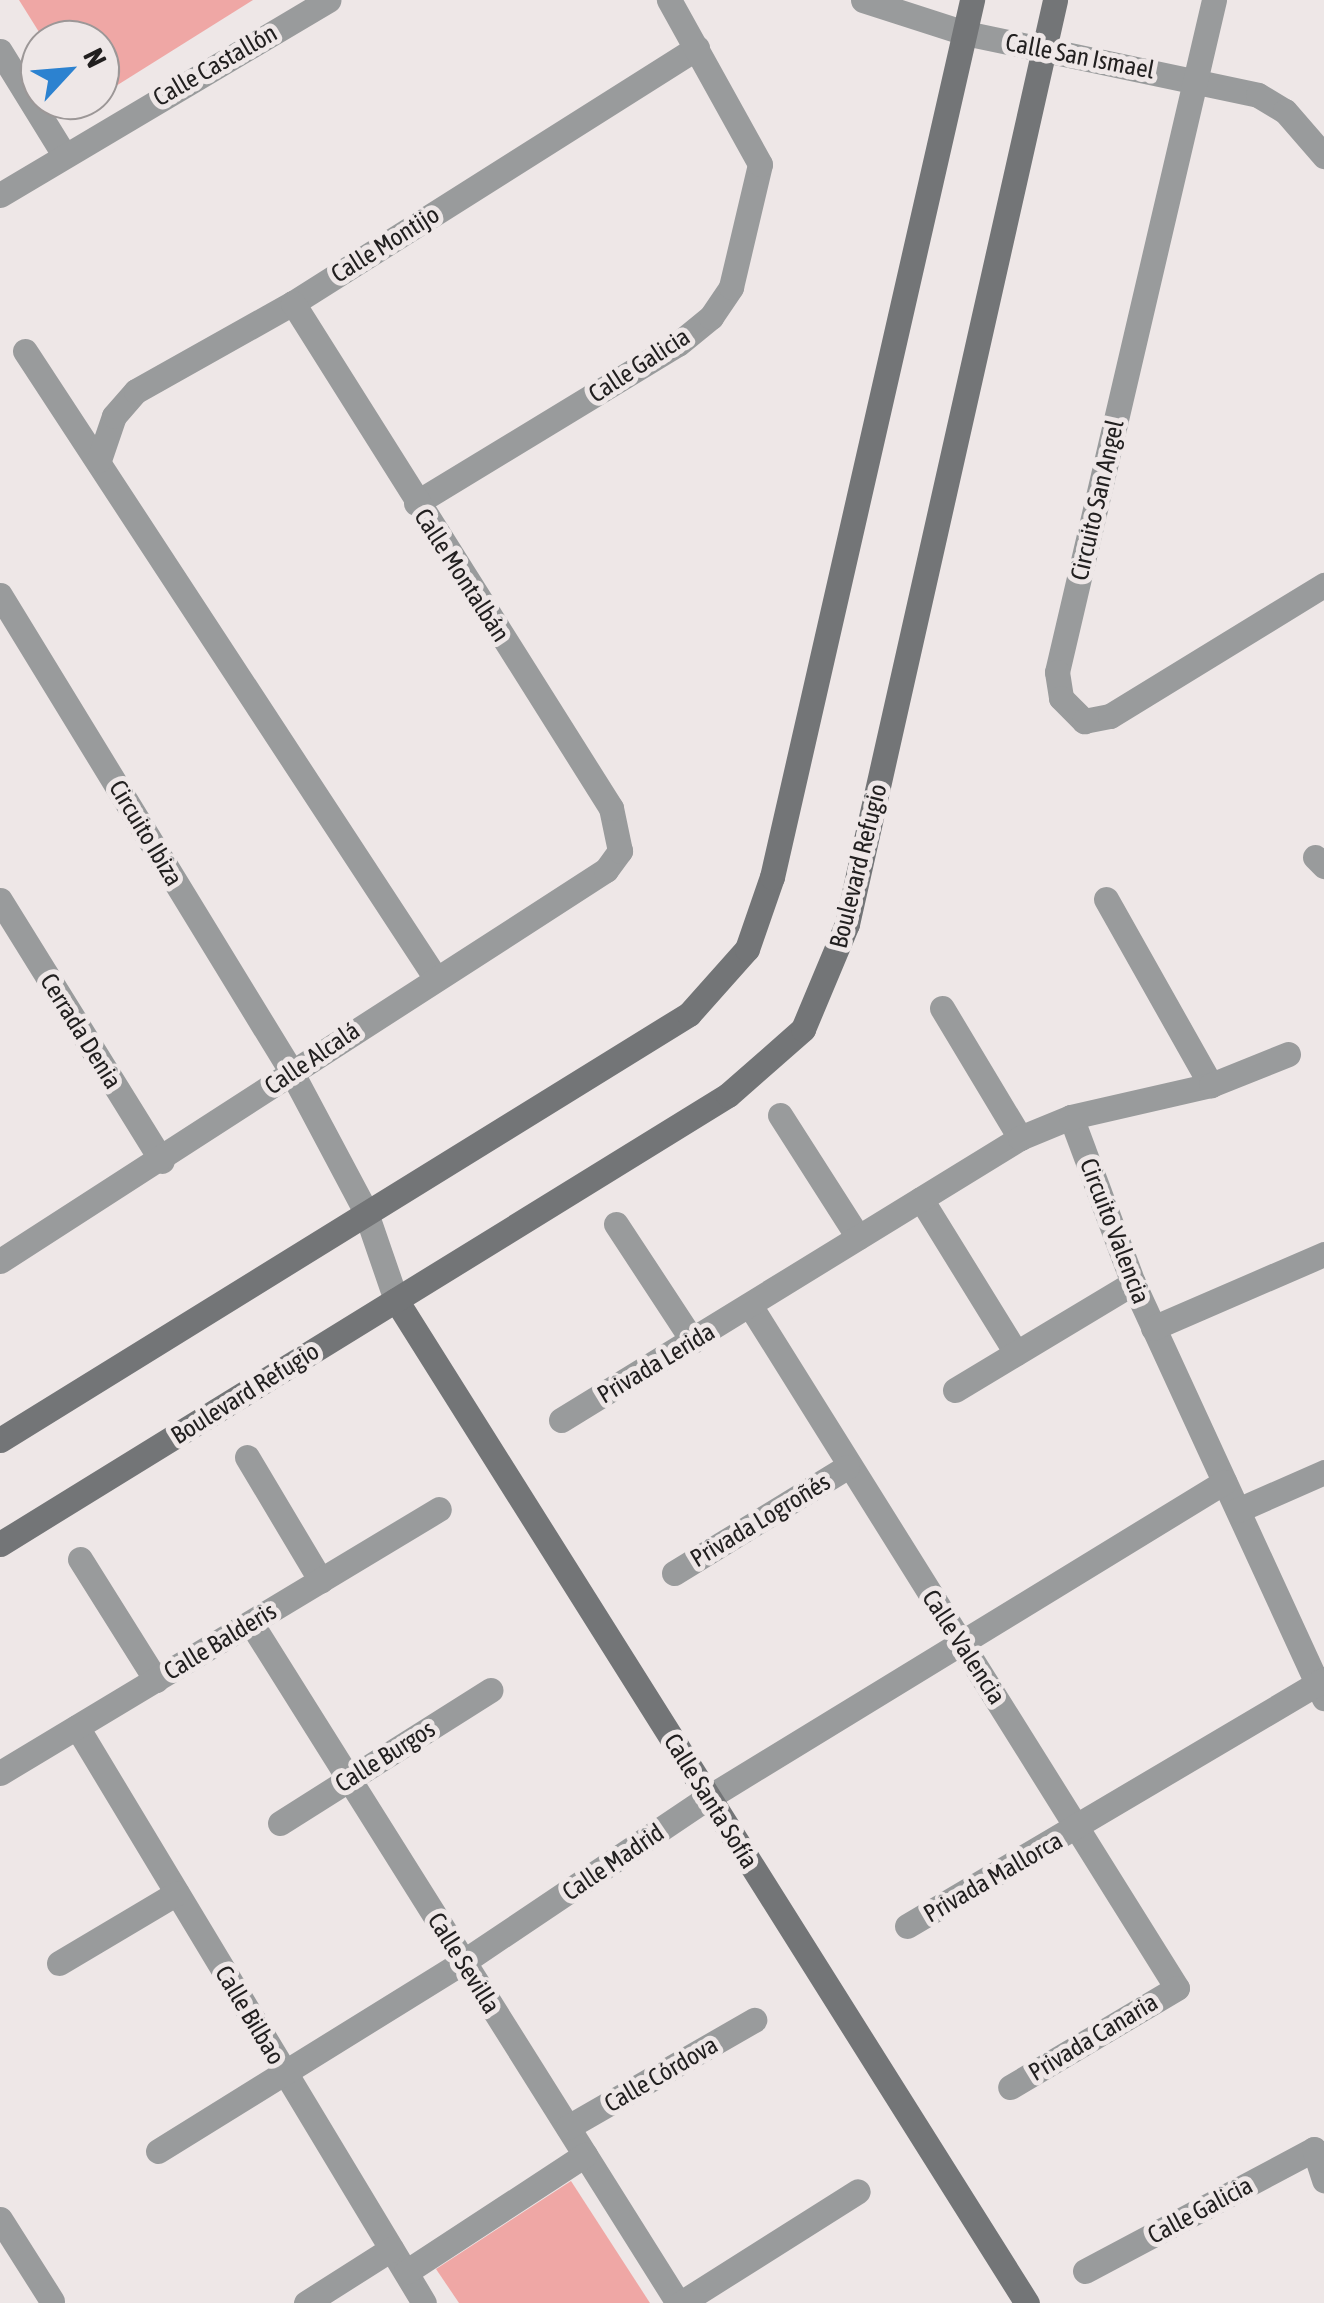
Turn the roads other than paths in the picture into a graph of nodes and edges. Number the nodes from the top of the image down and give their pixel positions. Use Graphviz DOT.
graph roads {
  1 [pos="328,0"];
  2 [pos="669,0"];
  3 [pos="864,0"];
  4 [pos="972,0"];
  5 [pos="1056,0"];
  6 [pos="1214,0"];
  7 [pos="964,33"];
  8 [pos="697,48"];
  9 [pos="0,50"];
  10 [pos="1043,50"];
  11 [pos="1196,78"];
  12 [pos="63,152"];
  13 [pos="1324,156"];
  14 [pos="0,195"];
  15 [pos="292,302"];
  16 [pos="25,351"];
  17 [pos="99,460"];
  18 [pos="416,503"];
  19 [pos="1324,586"];
  20 [pos="0,595"];
  21 [pos="620,850"];
  22 [pos="1106,899"];
  23 [pos="0,900"];
  24 [pos="435,977"];
  25 [pos="942,1008"];
  26 [pos="1288,1054"];
  27 [pos="291,1071"];
  28 [pos="1211,1085"];
  29 [pos="780,1115"];
  30 [pos="1071,1117"];
  31 [pos="1020,1138"];
  32 [pos="162,1161"];
  33 [pos="921,1199"];
  34 [pos="365,1210"];
  35 [pos="616,1224"];
  36 [pos="858,1237"];
  37 [pos="1324,1254"];
  38 [pos="0,1261"];
  39 [pos="1134,1283"];
  40 [pos="396,1300"];
  41 [pos="751,1307"];
  42 [pos="1153,1328"];
  43 [pos="693,1341"];
  44 [pos="1016,1353"];
  45 [pos="956,1390"];
  46 [pos="561,1420"];
  47 [pos="0,1440"];
  48 [pos="247,1457"];
  49 [pos="847,1467"];
  50 [pos="1324,1472"];
  51 [pos="1224,1482"];
  52 [pos="439,1510"];
  53 [pos="1238,1510"];
  54 [pos="0,1544"];
  55 [pos="80,1559"];
  56 [pos="674,1573"];
  57 [pos="320,1581"];
  58 [pos="251,1623"];
  59 [pos="962,1642"];
  60 [pos="156,1680"];
  61 [pos="1321,1686"];
  62 [pos="490,1690"];
  63 [pos="77,1727"];
  64 [pos="0,1773"];
  65 [pos="349,1778"];
  66 [pos="709,1797"];
  67 [pos="280,1823"];
  68 [pos="1079,1828"];
  69 [pos="177,1893"];
  70 [pos="908,1926"];
  71 [pos="464,1962"];
  72 [pos="59,1963"];
  73 [pos="1176,1988"];
  74 [pos="754,2020"];
  75 [pos="286,2073"];
  76 [pos="1010,2087"];
  77 [pos="568,2128"];
  78 [pos="158,2151"];
  79 [pos="585,2155"];
  80 [pos="1324,2180"];
  81 [pos="858,2191"];
  82 [pos="0,2220"];
  83 [pos="391,2249"];
  84 [pos="406,2272"];
  85 [pos="1085,2272"];
  86 [pos="52,2300"];
  87 [pos="306,2303"];
  88 [pos="424,2303"];
  89 [pos="679,2303"];
  90 [pos="1027,2303"];
  1 -- 12 [label="street, Calle Castallón"];
  2 -- 8 [label="street, Calle Galicia"];
  3 -- 7 [label="street, Calle San Ismael"];
  4 -- 7 [label="street"];
  5 -- 10 [label="street, Boulevard Refugio"];
  6 -- 11 [label="street, Circuito San Angel"];
  7 -- 10 [label="street, Calle San Ismael"];
  7 -- 34 [label="street"];
  8 -- 15 [label="street, Calle Montijo"];
  8 -- 18 [label="street, Calle Galicia"];
  9 -- 12 [label="street"];
  10 -- 11 [label="street, Calle San Ismael"];
  10 -- 40 [label="street, Boulevard Refugio"];
  11 -- 13 [label="street, Calle San Ismael"];
  11 -- 19 [label="street, Circuito San Angel"];
  12 -- 14 [label="street, Calle Castallón"];
  15 -- 17 [label="street, Calle Montijo"];
  15 -- 18 [label="street, Calle Montalbán"];
  16 -- 17 [label="street"];
  17 -- 24 [label="street"];
  18 -- 21 [label="street, Calle Montalbán"];
  20 -- 27 [label="street, Circuito Ibiza"];
  21 -- 24 [label="street, Calle Alcalá"];
  22 -- 28 [label="street"];
  23 -- 32 [label="street, Cerrada Denia"];
  24 -- 27 [label="street, Calle Alcalá"];
  25 -- 31 [label="street"];
  26 -- 28 [label="street"];
  27 -- 32 [label="street, Calle Alcalá"];
  27 -- 34 [label="street, Circuito Ibiza"];
  28 -- 30 [label="street"];
  29 -- 36 [label="street"];
  30 -- 31 [label="street"];
  30 -- 39 [label="street, Circuito Valencia"];
  31 -- 33 [label="street"];
  32 -- 38 [label="street, Calle Alcalá"];
  33 -- 36 [label="street"];
  33 -- 44 [label="street"];
  34 -- 40 [label="street, Circuito Ibiza"];
  34 -- 47 [label="street"];
  35 -- 43 [label="street"];
  36 -- 41 [label="street"];
  37 -- 42 [label="street"];
  39 -- 42 [label="street, Circuito Valencia"];
  39 -- 44 [label="street"];
  40 -- 54 [label="street, Boulevard Refugio"];
  40 -- 66 [label="street, Calle Santa Sofía"];
  41 -- 43 [label="street, Privada Lerida"];
  41 -- 49 [label="street, Calle Valencia"];
  42 -- 51 [label="street, Circuito Valencia"];
  43 -- 46 [label="street, Privada Lerida"];
  44 -- 45 [label="street"];
  48 -- 57 [label="street"];
  49 -- 56 [label="street, Privada Logroñés"];
  49 -- 59 [label="street, Calle Valencia"];
  50 -- 53 [label="street"];
  51 -- 53 [label="street, Circuito Valencia"];
  51 -- 59 [label="street, Calle Madrid"];
  52 -- 57 [label="street, Calle Balderis"];
  53 -- 61 [label="street, Circuito Valencia"];
  55 -- 60 [label="street"];
  57 -- 58 [label="street, Calle Balderis"];
  58 -- 60 [label="street, Calle Balderis"];
  58 -- 65 [label="street, Calle Sevilla"];
  59 -- 66 [label="street, Calle Madrid"];
  59 -- 68 [label="street, Calle Valencia"];
  60 -- 63 [label="street, Calle Balderis"];
  61 -- 68 [label="street, Circuito Valencia"];
  62 -- 65 [label="street, Calle Burgos"];
  63 -- 64 [label="street, Calle Balderis"];
  63 -- 69 [label="street, Calle Bilbao"];
  65 -- 67 [label="street, Calle Burgos"];
  65 -- 71 [label="street, Calle Sevilla"];
  66 -- 71 [label="street, Calle Madrid"];
  66 -- 90 [label="street, Calle Santa Sofía"];
  68 -- 70 [label="street, Privada Mallorca"];
  68 -- 73 [label="street, Calle Valencia"];
  69 -- 72 [label="street"];
  69 -- 75 [label="street, Calle Bilbao"];
  71 -- 75 [label="street, Calle Madrid"];
  71 -- 77 [label="street, Calle Sevilla"];
  73 -- 76 [label="street, Privada Canaria"];
  74 -- 77 [label="street, Calle Córdova"];
  75 -- 78 [label="street, Calle Madrid"];
  75 -- 83 [label="street, Calle Bilbao"];
  77 -- 79 [label="street, Calle Sevilla"];
  79 -- 84 [label="street"];
  79 -- 89 [label="street, Calle Sevilla"];
  80 -- 85 [label="street, Calle Galicia"];
  81 -- 89 [label="street"];
  82 -- 86 [label="street"];
  83 -- 84 [label="street, Calle Bilbao"];
  83 -- 87 [label="street"];
  84 -- 88 [label="street, Calle Bilbao"];
}
